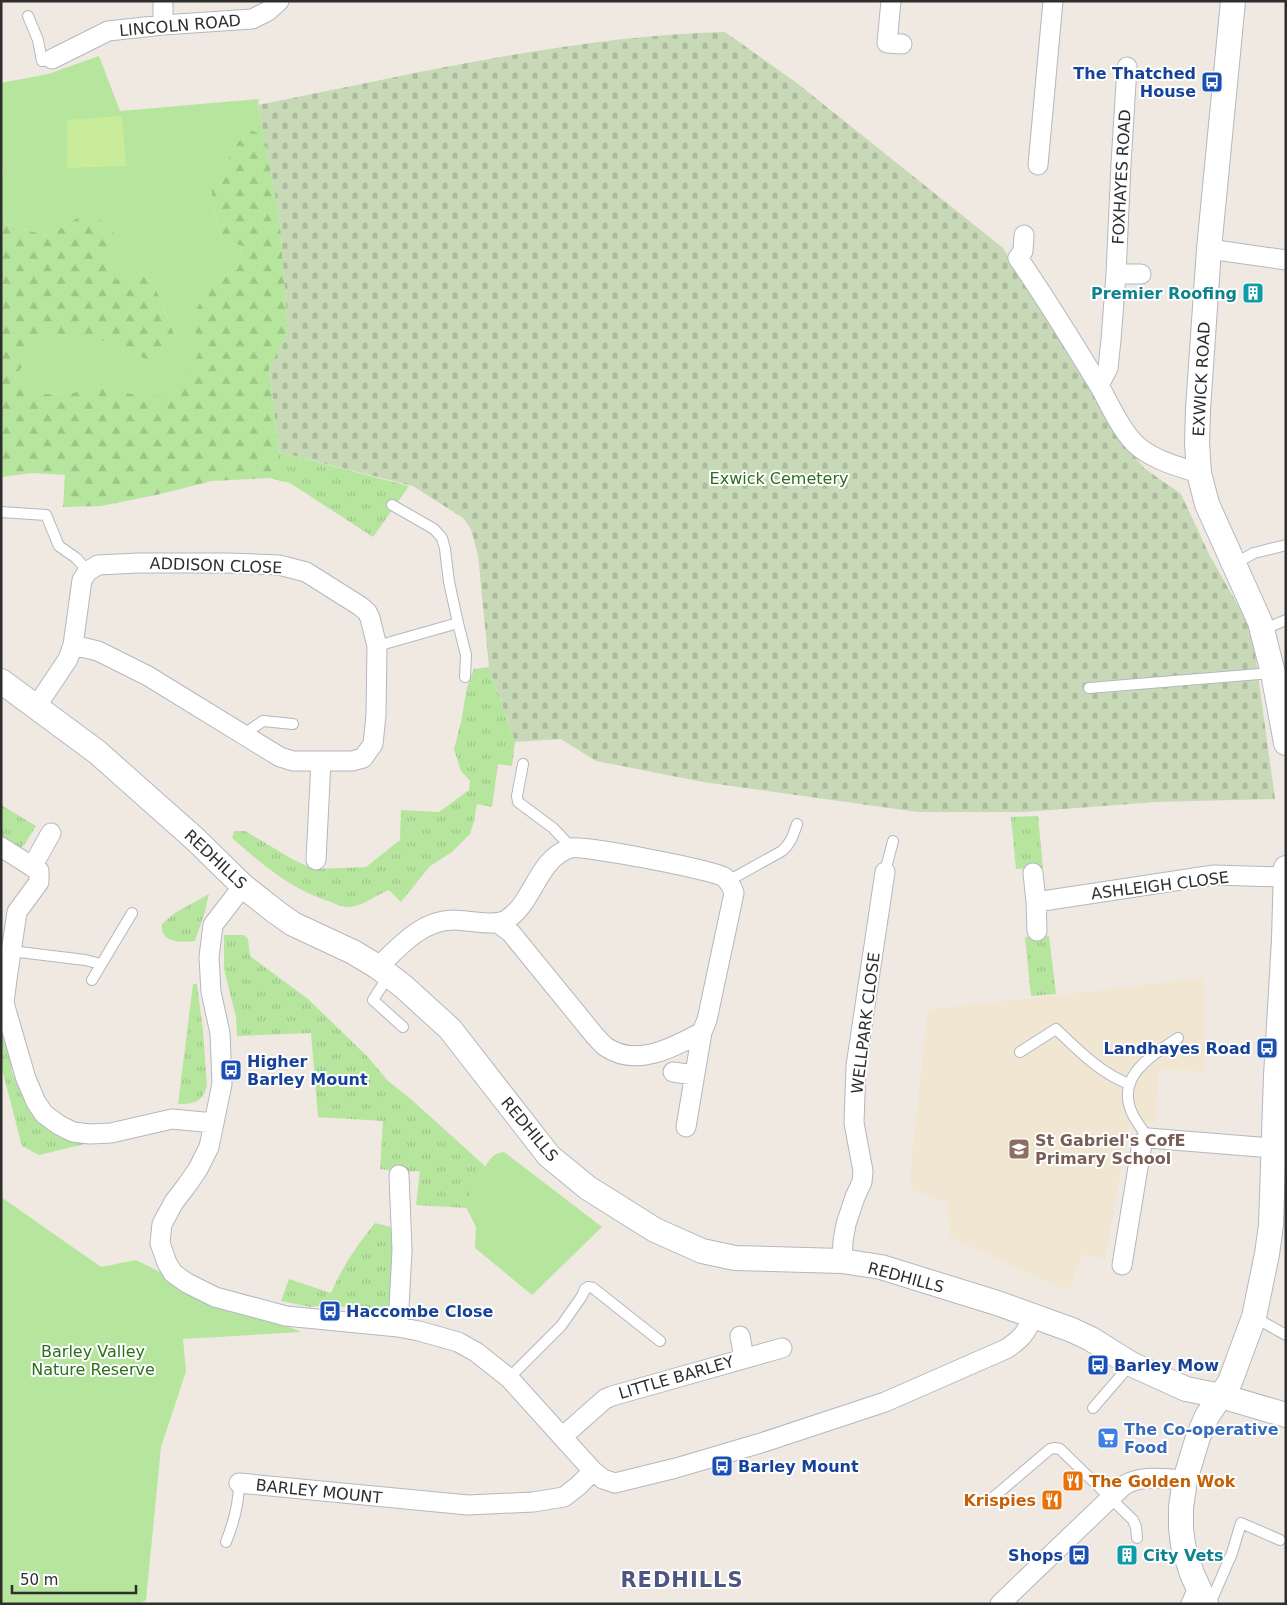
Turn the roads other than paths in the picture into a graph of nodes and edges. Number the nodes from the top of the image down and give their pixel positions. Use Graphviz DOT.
graph roads {
  1 [pos="163,1"];
  2 [pos="279,1"];
  3 [pos="891,1"];
  4 [pos="1053,1"];
  5 [pos="1233,1"];
  6 [pos="28,16"];
  7 [pos="163,25"];
  8 [pos="889,43"];
  9 [pos="52,59"];
  10 [pos="1122,76"];
  11 [pos="1038,164"];
  12 [pos="1024,235"];
  13 [pos="1209,249"];
  14 [pos="1286,260"];
  15 [pos="1116,274"];
  16 [pos="1141,274"];
  17 [pos="1099,385"];
  18 [pos="1199,473"];
  19 [pos="392,505"];
  20 [pos="1,512"];
  21 [pos="1286,545"];
  22 [pos="1234,564"];
  23 [pos="88,570"];
  24 [pos="1286,620"];
  25 [pos="458,623"];
  26 [pos="1262,630"];
  27 [pos="73,645"];
  28 [pos="377,646"];
  29 [pos="1273,673"];
  30 [pos="465,677"];
  31 [pos="1,682"];
  32 [pos="1089,688"];
  33 [pos="36,706"];
  34 [pos="293,724"];
  35 [pos="244,734"];
  36 [pos="1286,743"];
  37 [pos="321,762"];
  38 [pos="523,764"];
  39 [pos="797,824"];
  40 [pos="51,834"];
  41 [pos="893,841"];
  42 [pos="1,847"];
  43 [pos="572,848"];
  44 [pos="316,860"];
  45 [pos="32,867"];
  46 [pos="1286,868"];
  47 [pos="885,872"];
  48 [pos="1033,873"];
  49 [pos="1285,877"];
  50 [pos="728,881"];
  51 [pos="243,886"];
  52 [pos="1036,902"];
  53 [pos="132,913"];
  54 [pos="498,923"];
  55 [pos="1037,931"];
  56 [pos="1285,940"];
  57 [pos="11,951"];
  58 [pos="101,964"];
  59 [pos="383,971"];
  60 [pos="92,980"];
  61 [pos="3,1003"];
  62 [pos="403,1027"];
  63 [pos="702,1032"];
  64 [pos="1178,1038"];
  65 [pos="1020,1052"];
  66 [pos="672,1072"];
  67 [pos="694,1076"];
  68 [pos="1129,1084"];
  69 [pos="214,1123"];
  70 [pos="686,1127"];
  71 [pos="1148,1138"];
  72 [pos="1273,1148"];
  73 [pos="399,1175"];
  74 [pos="842,1261"];
  75 [pos="1122,1265"];
  76 [pos="1033,1315"];
  77 [pos="1254,1317"];
  78 [pos="398,1327"];
  79 [pos="740,1336"];
  80 [pos="1286,1336"];
  81 [pos="660,1341"];
  82 [pos="782,1348"];
  83 [pos="744,1358"];
  84 [pos="1131,1364"];
  85 [pos="509,1378"];
  86 [pos="1221,1396"];
  87 [pos="1093,1408"];
  88 [pos="1286,1415"];
  89 [pos="562,1437"];
  90 [pos="593,1470"];
  91 [pos="1185,1480"];
  92 [pos="239,1483"];
  93 [pos="1110,1498"];
  94 [pos="989,1501"];
  95 [pos="1137,1538"];
  96 [pos="1280,1540"];
  97 [pos="226,1542"];
  98 [pos="1196,1597"];
  99 [pos="1000,1604"];
  100 [pos="1210,1604"];
  1 -- 7 [label="street"];
  2 -- 7 [label="street, LINCOLN ROAD"];
  3 -- 8 [label="street"];
  4 -- 11 [label="street"];
  5 -- 13 [label="street, EXWICK ROAD"];
  6 -- 9 [label="lane"];
  7 -- 9 [label="street, LINCOLN ROAD"];
  10 -- 15 [label="street, FOXHAYES ROAD"];
  12 -- 17 [label="street"];
  13 -- 14 [label="street"];
  13 -- 18 [label="street, EXWICK ROAD"];
  15 -- 16 [label="street"];
  15 -- 17 [label="street, FOXHAYES ROAD"];
  17 -- 18 [label="street"];
  18 -- 22 [label="street, EXWICK ROAD"];
  19 -- 25 [label="lane"];
  20 -- 23 [label="lane"];
  21 -- 22 [label="lane"];
  22 -- 26 [label="street, EXWICK ROAD"];
  23 -- 27 [label="street"];
  23 -- 28 [label="street, ADDISON CLOSE"];
  24 -- 26 [label="lane"];
  25 -- 28 [label="lane"];
  25 -- 30 [label="lane"];
  26 -- 29 [label="street, EXWICK ROAD"];
  27 -- 33 [label="street"];
  27 -- 35 [label="street, ADDISON CLOSE"];
  28 -- 37 [label="street, ADDISON CLOSE"];
  29 -- 32 [label="lane"];
  29 -- 36 [label="street, EXWICK ROAD"];
  31 -- 33 [label="street, REDHILLS"];
  33 -- 51 [label="street, REDHILLS"];
  34 -- 35 [label="lane"];
  35 -- 37 [label="street, ADDISON CLOSE"];
  37 -- 44 [label="street"];
  38 -- 43 [label="lane"];
  39 -- 50 [label="lane"];
  40 -- 45 [label="street"];
  41 -- 47 [label="lane"];
  42 -- 45 [label="street"];
  43 -- 50 [label="street"];
  43 -- 54 [label="street"];
  45 -- 57 [label="street"];
  46 -- 49 [label="street"];
  47 -- 74 [label="street, WELLPARK CLOSE"];
  48 -- 52 [label="street"];
  49 -- 52 [label="street, ASHLEIGH CLOSE"];
  49 -- 56 [label="street"];
  50 -- 63 [label="street"];
  51 -- 59 [label="street, REDHILLS"];
  51 -- 69 [label="street"];
  52 -- 55 [label="street"];
  53 -- 58 [label="lane"];
  54 -- 59 [label="street"];
  54 -- 63 [label="street"];
  56 -- 72 [label="street"];
  57 -- 58 [label="lane"];
  57 -- 61 [label="street"];
  58 -- 60 [label="lane"];
  59 -- 62 [label="lane"];
  59 -- 74 [label="street, REDHILLS"];
  61 -- 69 [label="street"];
  63 -- 67 [label="street"];
  64 -- 68 [label="lane"];
  65 -- 68 [label="lane"];
  66 -- 67 [label="street"];
  67 -- 70 [label="street"];
  68 -- 71 [label="lane"];
  69 -- 78 [label="street"];
  71 -- 72 [label="street"];
  71 -- 75 [label="street"];
  72 -- 77 [label="street"];
  73 -- 78 [label="street"];
  74 -- 76 [label="street, REDHILLS"];
  76 -- 84 [label="street, REDHILLS"];
  76 -- 90 [label="street"];
  77 -- 80 [label="lane"];
  77 -- 86 [label="street"];
  78 -- 85 [label="street"];
  79 -- 83 [label="street, LITTLE BARLEY"];
  81 -- 85 [label="lane"];
  82 -- 83 [label="street, LITTLE BARLEY"];
  83 -- 89 [label="street, LITTLE BARLEY"];
  84 -- 86 [label="street, REDHILLS"];
  84 -- 87 [label="lane"];
  85 -- 89 [label="street"];
  86 -- 88 [label="street, REDHILLS"];
  86 -- 91 [label="street"];
  89 -- 90 [label="street"];
  90 -- 92 [label="street, BARLEY MOUNT"];
  91 -- 93 [label="street"];
  91 -- 98 [label="street"];
  92 -- 97 [label="lane"];
  93 -- 94 [label="lane"];
  93 -- 95 [label="lane"];
  93 -- 99 [label="street"];
  96 -- 100 [label="lane"];
}
